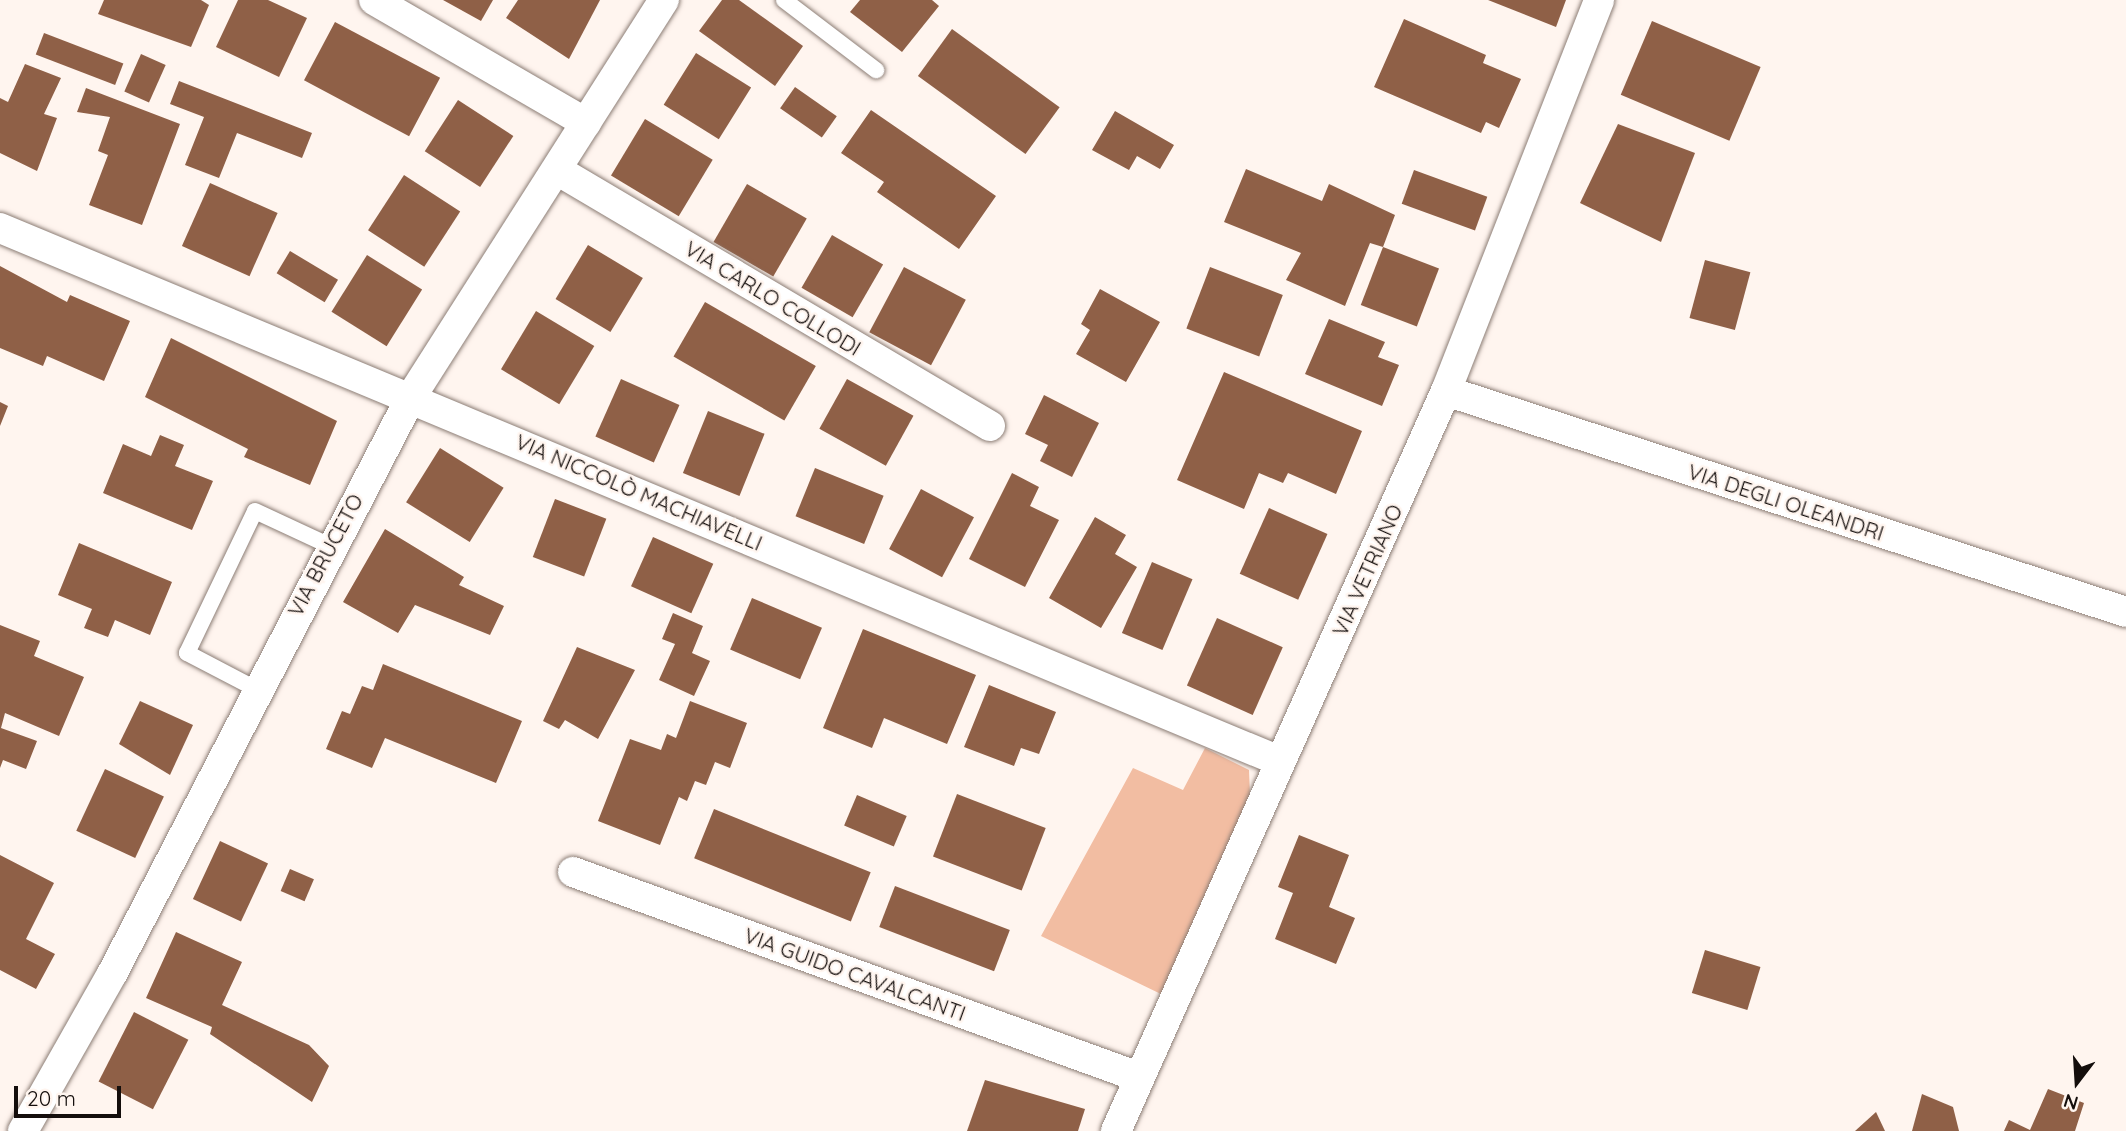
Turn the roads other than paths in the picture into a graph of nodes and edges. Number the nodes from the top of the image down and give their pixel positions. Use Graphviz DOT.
graph roads {
  1 [pos="374,0"];
  2 [pos="664,0"];
  3 [pos="784,0"];
  4 [pos="1599,0"];
  5 [pos="876,70"];
  6 [pos="586,123"];
  7 [pos="556,170"];
  8 [pos="0,228"];
  9 [pos="1446,391"];
  10 [pos="411,397"];
  11 [pos="990,426"];
  12 [pos="330,546"];
  13 [pos="2126,612"];
  14 [pos="256,689"];
  15 [pos="1277,761"];
  16 [pos="573,872"];
  17 [pos="1136,1076"];
  18 [pos="23,1131"];
  19 [pos="1115,1131"];
  1 -- 6 [label="street"];
  2 -- 6 [label="street, VIA BRUCETO"];
  3 -- 5 [label="lane"];
  4 -- 9 [label="street, VIA VETRIANO"];
  6 -- 7 [label="street, VIA BRUCETO"];
  7 -- 10 [label="street, VIA BRUCETO"];
  7 -- 11 [label="street, VIA CARLO COLLODI"];
  8 -- 10 [label="street, VIA NICCOLÒ MACHIAVELLI"];
  9 -- 13 [label="street, VIA DEGLI OLEANDRI"];
  9 -- 15 [label="street, VIA VETRIANO"];
  10 -- 12 [label="street, VIA BRUCETO"];
  10 -- 15 [label="street, VIA NICCOLÒ MACHIAVELLI"];
  12 -- 14 [label="street, VIA BRUCETO"];
  12 -- 14 [label="lane"];
  14 -- 18 [label="street, VIA BRUCETO"];
  15 -- 17 [label="street, VIA VETRIANO"];
  16 -- 17 [label="street, VIA GUIDO CAVALCANTI"];
  17 -- 19 [label="street, VIA VETRIANO"];
}
